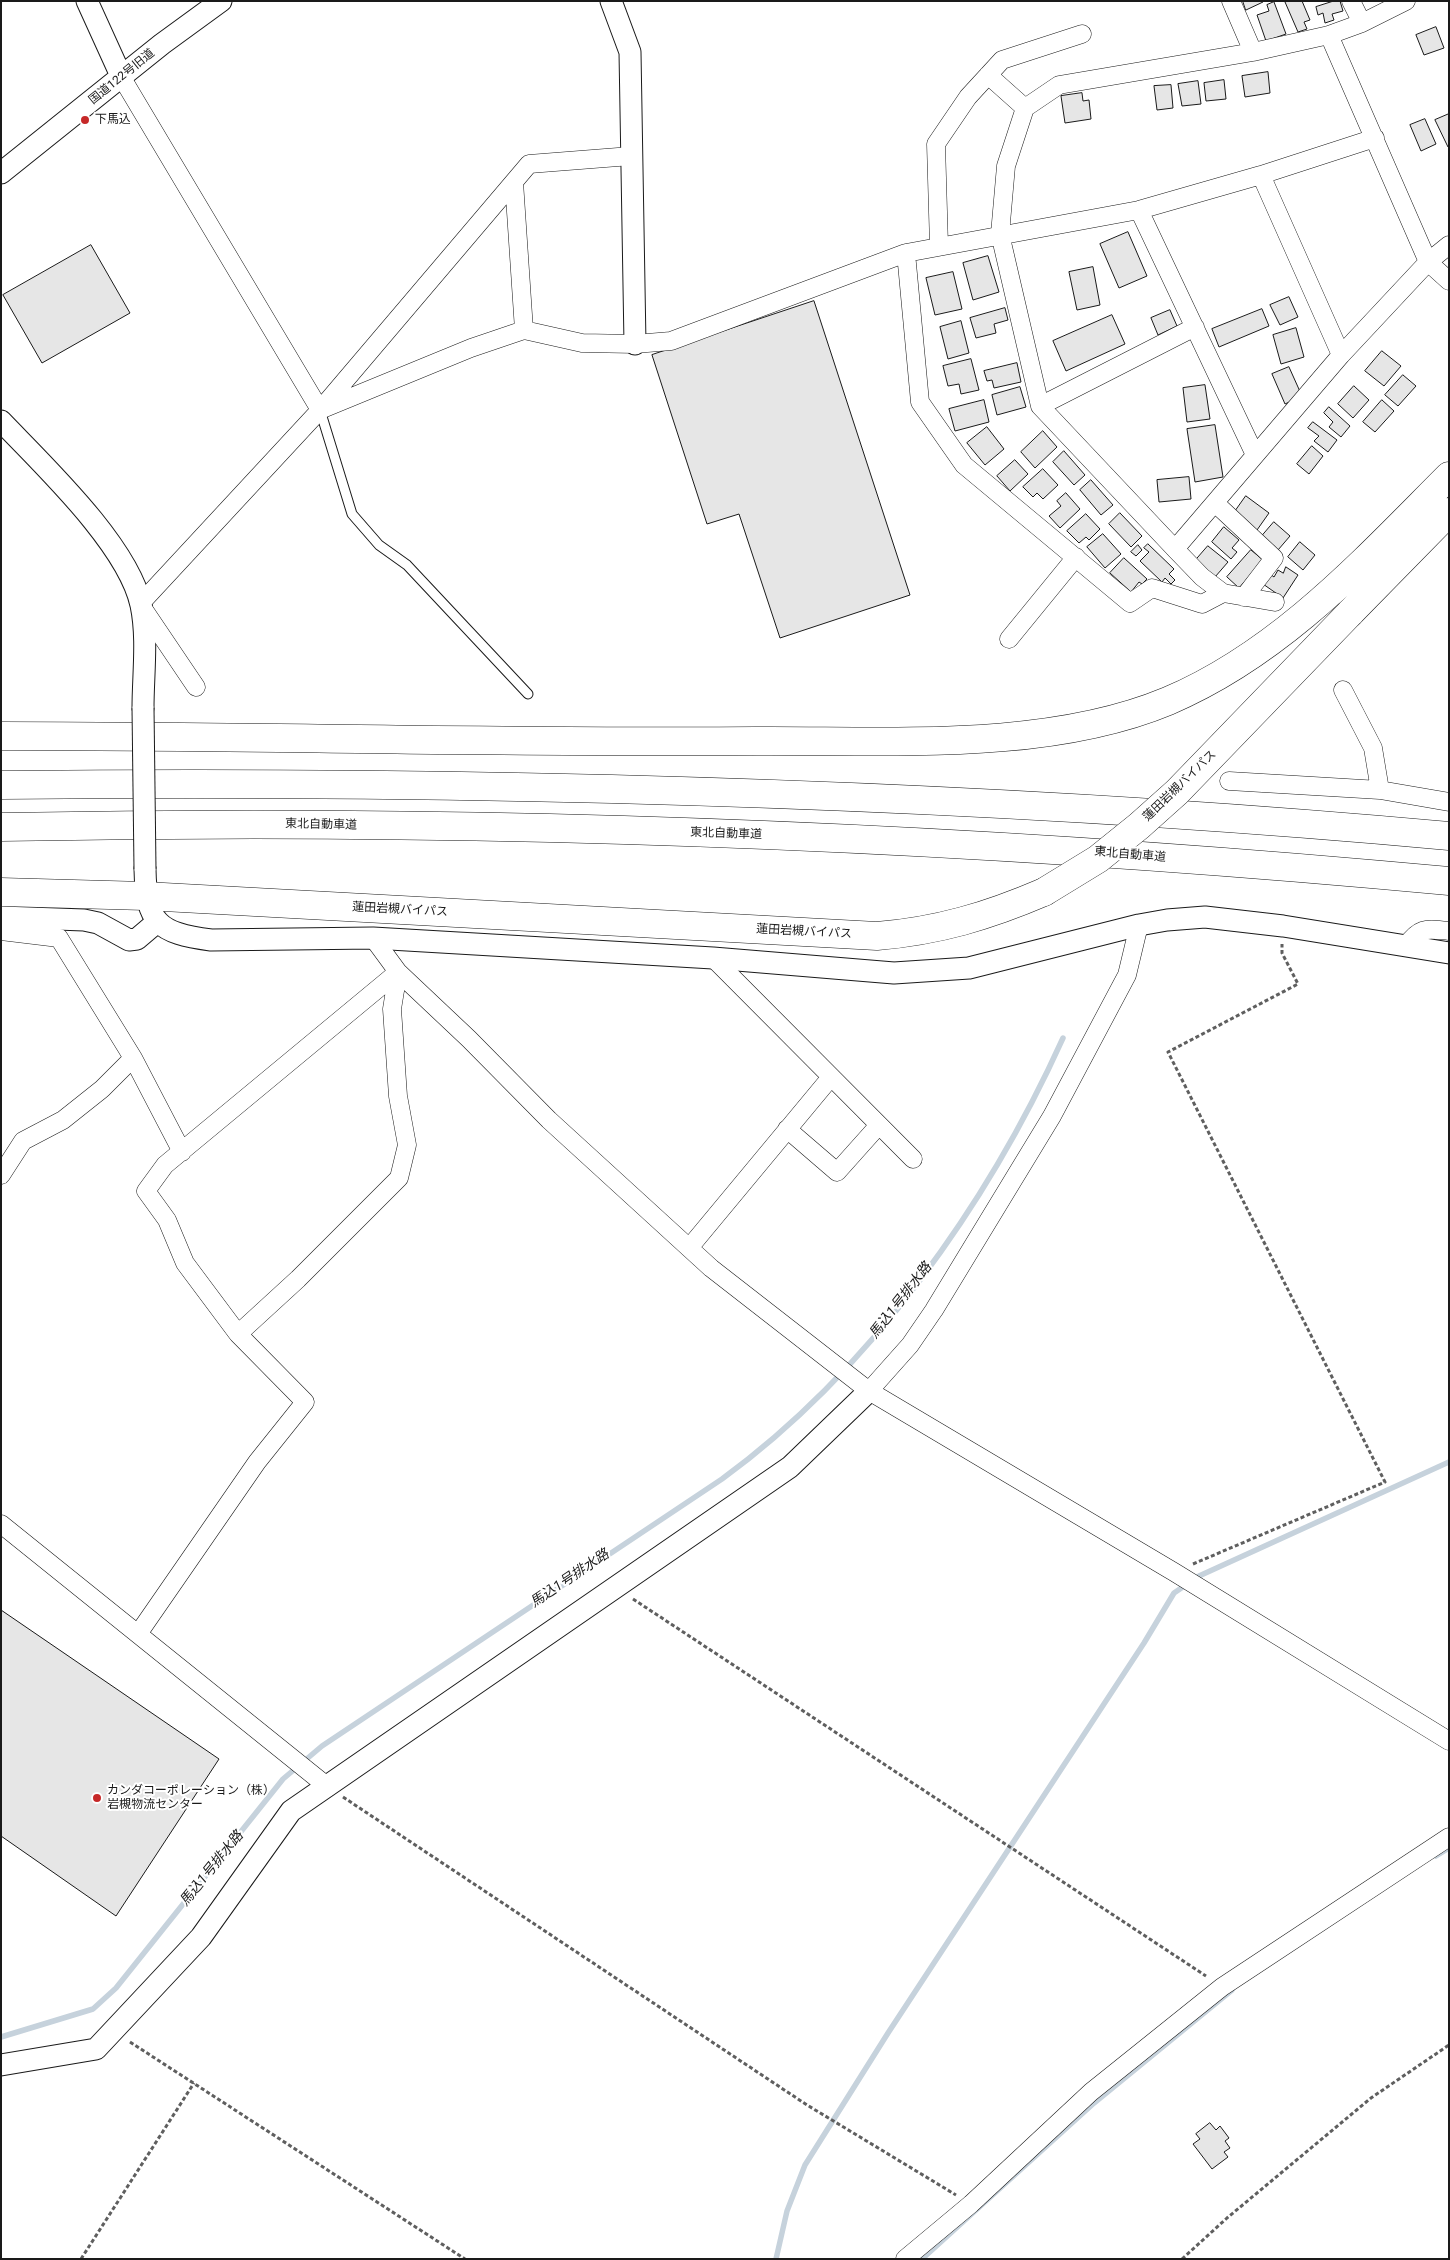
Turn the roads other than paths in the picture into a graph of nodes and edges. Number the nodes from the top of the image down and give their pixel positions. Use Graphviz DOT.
graph roads {
  1 [pos="87,1"];
  2 [pos="221,1"];
  3 [pos="611,1"];
  4 [pos="1231,1"];
  5 [pos="1351,1"];
  6 [pos="1406,1"];
  7 [pos="1362,23"];
  8 [pos="1082,34"];
  9 [pos="1329,34"];
  10 [pos="1252,52"];
  11 [pos="988,75"];
  12 [pos="122,78"];
  13 [pos="1026,108"];
  14 [pos="1375,138"];
  15 [pos="631,156"];
  16 [pos="1,172"];
  17 [pos="1261,175"];
  18 [pos="514,182"];
  19 [pos="1139,210"];
  20 [pos="1000,234"];
  21 [pos="1449,245"];
  22 [pos="939,246"];
  23 [pos="906,253"];
  24 [pos="1428,262"];
  25 [pos="1449,281"];
  26 [pos="1195,327"];
  27 [pos="524,330"];
  28 [pos="635,344"];
  29 [pos="1341,355"];
  30 [pos="1040,406"];
  31 [pos="320,410"];
  32 [pos="1,421"];
  33 [pos="1255,455"];
  34 [pos="1449,476"];
  35 [pos="1216,503"];
  36 [pos="1449,512"];
  37 [pos="1174,549"];
  38 [pos="1076,558"];
  39 [pos="1223,593"];
  40 [pos="1244,596"];
  41 [pos="1275,602"];
  42 [pos="140,604"];
  43 [pos="1009,638"];
  44 [pos="196,687"];
  45 [pos="1343,690"];
  46 [pos="528,694"];
  47 [pos="1,736"];
  48 [pos="1229,781"];
  49 [pos="1,785"];
  50 [pos="1380,790"];
  51 [pos="1449,802"];
  52 [pos="1,827"];
  53 [pos="1449,836"];
  54 [pos="1398,876"];
  55 [pos="1449,881"];
  56 [pos="1449,890"];
  57 [pos="1,892"];
  58 [pos="145,896"];
  59 [pos="1,917"];
  60 [pos="157,922"];
  61 [pos="1139,925"];
  62 [pos="1,931"];
  63 [pos="1449,931"];
  64 [pos="373,938"];
  65 [pos="1406,946"];
  66 [pos="1449,953"];
  67 [pos="713,958"];
  68 [pos="398,972"];
  69 [pos="133,1058"];
  70 [pos="831,1077"];
  71 [pos="879,1125"];
  72 [pos="788,1129"];
  73 [pos="182,1152"];
  74 [pos="913,1159"];
  75 [pos="1,1175"];
  76 [pos="689,1248"];
  77 [pos="238,1334"];
  78 [pos="870,1391"];
  79 [pos="1,1524"];
  80 [pos="138,1634"];
  81 [pos="1449,1740"];
  82 [pos="328,1787"];
  83 [pos="1449,1837"];
  84 [pos="1,2065"];
  85 [pos="905,2259"];
  1 -- 12 [label="street"];
  2 -- 12 [label="street, 国道122号旧道"];
  3 -- 15 [label="street"];
  4 -- 10 [label="street"];
  5 -- 7 [label="street"];
  6 -- 7 [label="street"];
  7 -- 9 [label="street"];
  8 -- 11 [label="street"];
  9 -- 10 [label="street"];
  9 -- 14 [label="street"];
  10 -- 13 [label="street"];
  11 -- 13 [label="street"];
  11 -- 22 [label="street"];
  12 -- 16 [label="street, 国道122号旧道"];
  12 -- 31 [label="street"];
  13 -- 20 [label="street"];
  14 -- 17 [label="street"];
  14 -- 24 [label="street"];
  15 -- 18 [label="street"];
  15 -- 28 [label="street"];
  17 -- 19 [label="street"];
  17 -- 29 [label="street"];
  18 -- 27 [label="street"];
  18 -- 31 [label="street"];
  19 -- 20 [label="street"];
  19 -- 26 [label="street"];
  20 -- 22 [label="street"];
  20 -- 30 [label="street"];
  21 -- 24 [label="street"];
  22 -- 23 [label="street"];
  23 -- 28 [label="street"];
  23 -- 38 [label="street"];
  24 -- 25 [label="street"];
  24 -- 29 [label="street"];
  26 -- 30 [label="street"];
  26 -- 33 [label="street"];
  27 -- 28 [label="street"];
  27 -- 31 [label="street"];
  29 -- 33 [label="street"];
  30 -- 37 [label="street"];
  31 -- 42 [label="street"];
  31 -- 46 [label="lane"];
  32 -- 42 [label="street"];
  33 -- 35 [label="street"];
  34 -- 47 [label="highway"];
  35 -- 37 [label="street"];
  35 -- 40 [label="street"];
  36 -- 58 [label="highway, 蓮田岩槻バイパス, bridge"];
  37 -- 39 [label="street"];
  38 -- 39 [label="street"];
  38 -- 43 [label="street"];
  39 -- 40 [label="street"];
  40 -- 41 [label="street"];
  42 -- 44 [label="street"];
  42 -- 58 [label="street, bridge"];
  45 -- 50 [label="street"];
  48 -- 50 [label="street"];
  49 -- 53 [label="highway"];
  50 -- 51 [label="street"];
  52 -- 54 [label="highway, 東北自動車道"];
  54 -- 55 [label="highway, 東北自動車道"];
  54 -- 56 [label="highway"];
  57 -- 58 [label="highway, 蓮田岩槻バイパス"];
  58 -- 60 [label="street"];
  59 -- 60 [label="street"];
  60 -- 64 [label="street"];
  61 -- 65 [label="street"];
  61 -- 67 [label="street"];
  61 -- 78 [label="street"];
  62 -- 69 [label="street"];
  63 -- 65 [label="street"];
  64 -- 67 [label="street"];
  64 -- 68 [label="street"];
  65 -- 66 [label="street"];
  67 -- 70 [label="street"];
  68 -- 73 [label="street"];
  68 -- 76 [label="street"];
  68 -- 77 [label="street"];
  69 -- 73 [label="street"];
  69 -- 75 [label="street"];
  70 -- 71 [label="street"];
  70 -- 72 [label="street"];
  71 -- 72 [label="street"];
  71 -- 74 [label="street"];
  72 -- 76 [label="street"];
  73 -- 77 [label="street"];
  76 -- 78 [label="street"];
  77 -- 80 [label="street"];
  78 -- 81 [label="street"];
  78 -- 82 [label="street"];
  79 -- 80 [label="street"];
  80 -- 82 [label="street"];
  82 -- 84 [label="street"];
  83 -- 85 [label="street"];
}
